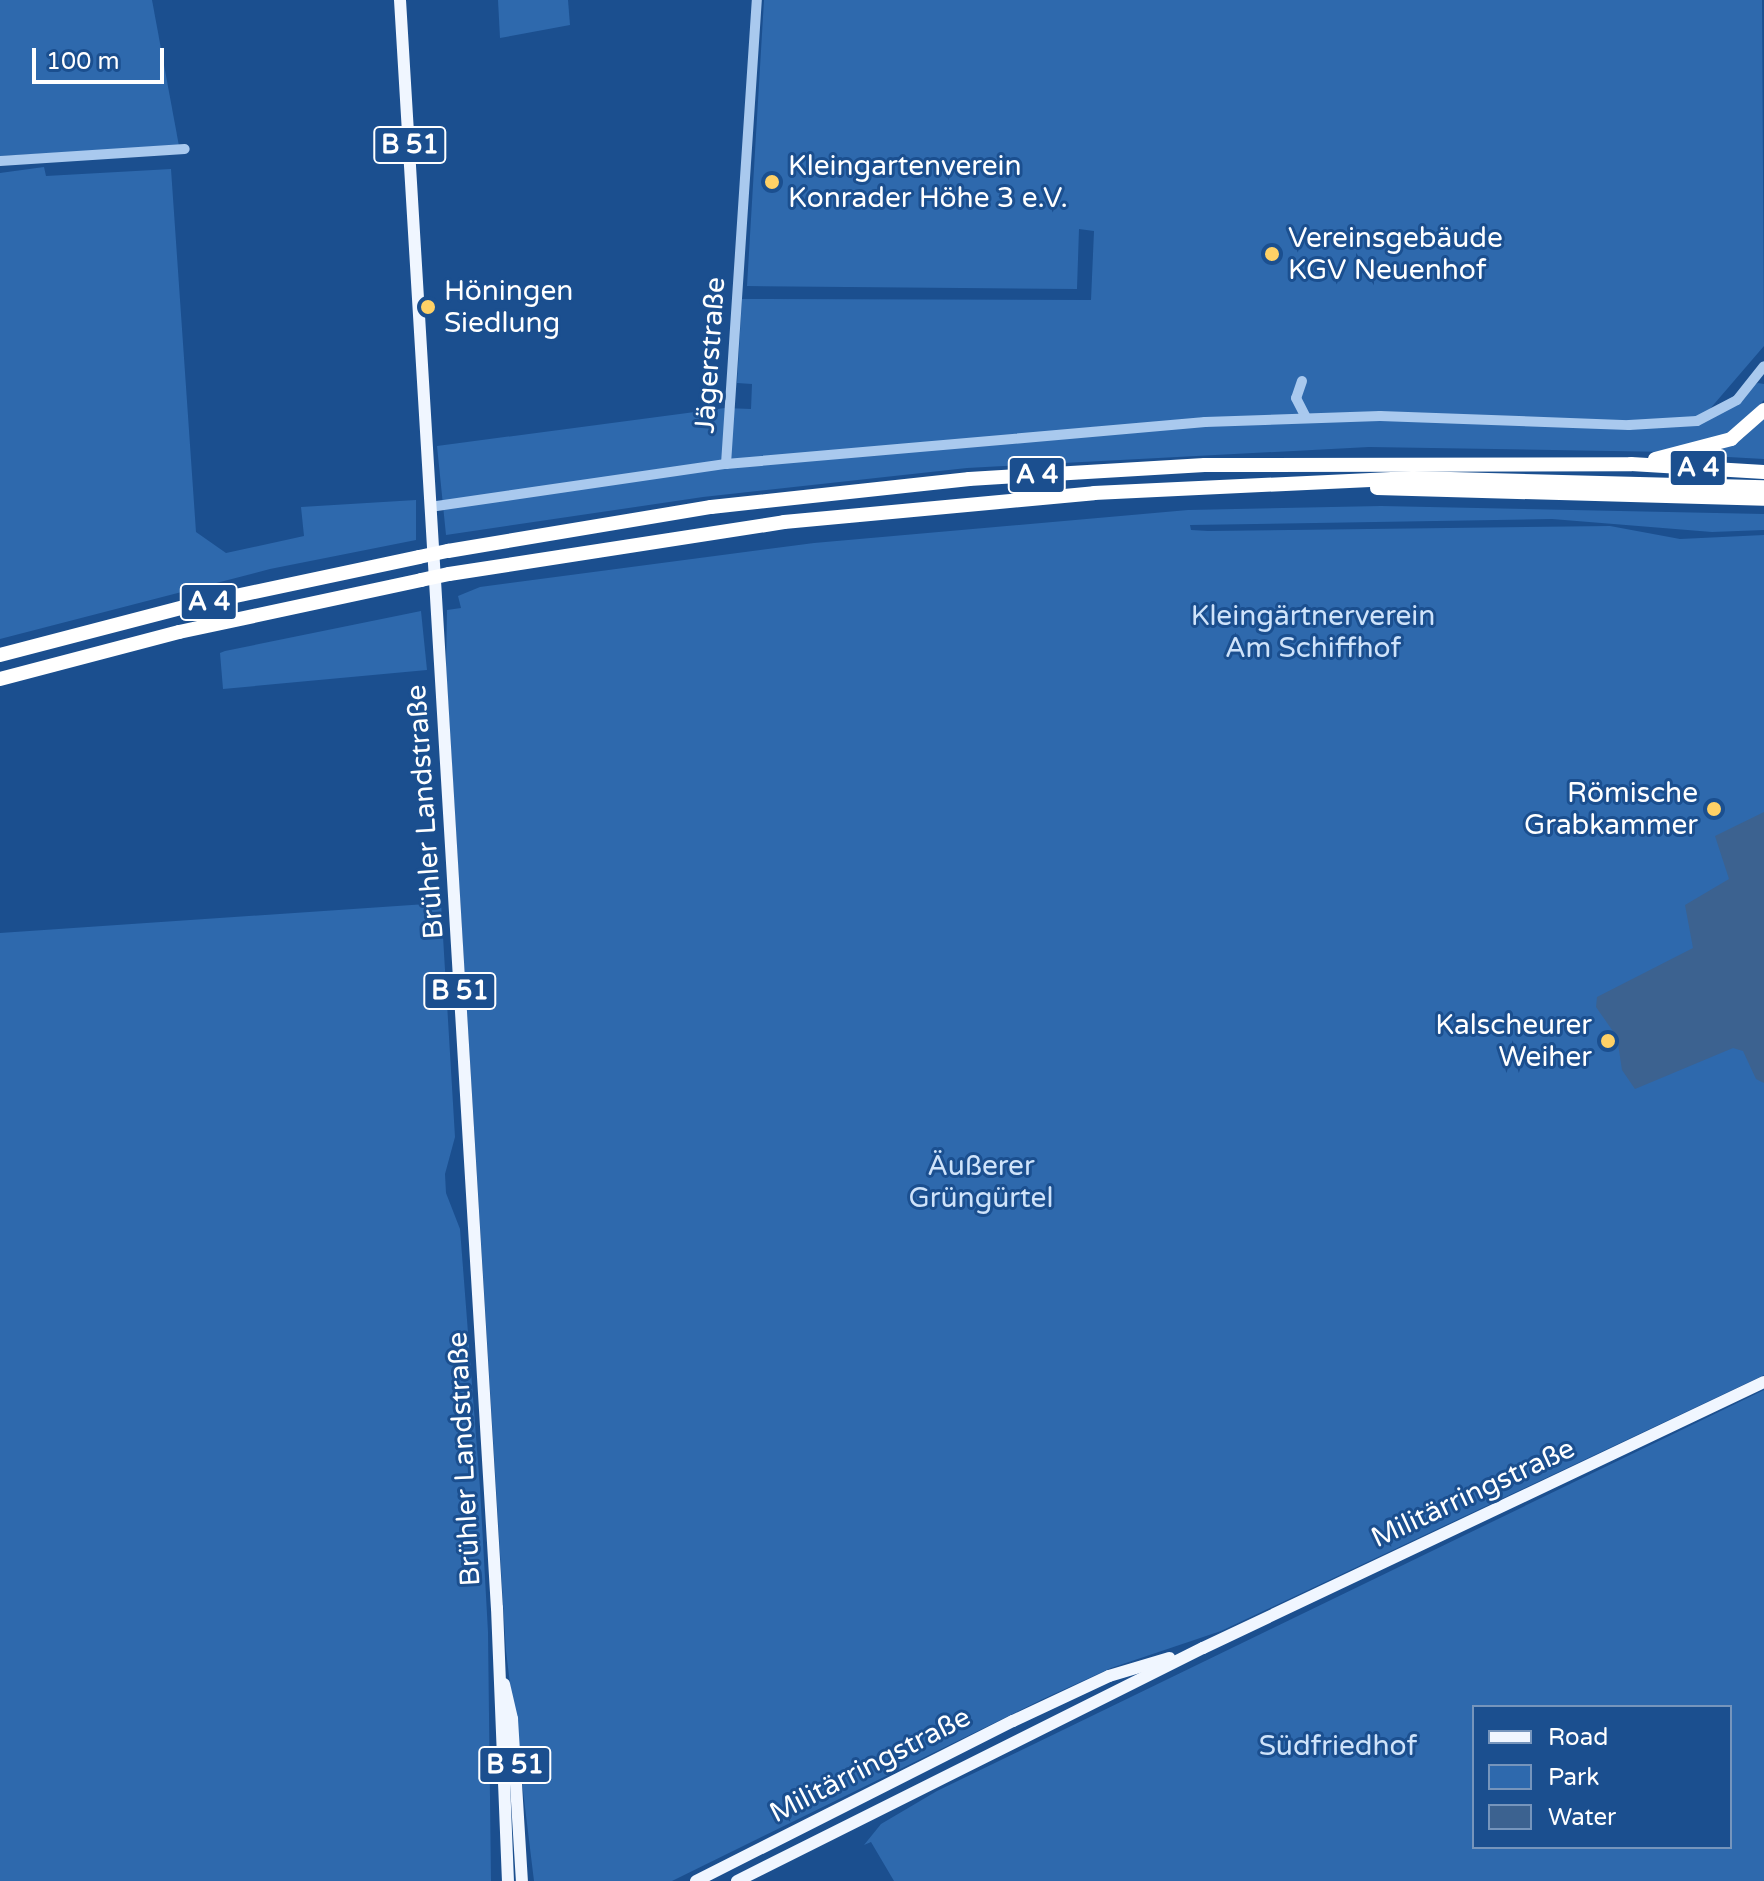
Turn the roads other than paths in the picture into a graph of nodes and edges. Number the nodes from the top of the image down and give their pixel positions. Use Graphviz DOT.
graph roads {
  1 [pos="400,0"];
  2 [pos="757,0"];
  3 [pos="185,149"];
  4 [pos="0,161"];
  5 [pos="1762,372"];
  6 [pos="1302,381"];
  7 [pos="1764,410"];
  8 [pos="1306,418"];
  9 [pos="726,464"];
  10 [pos="1631,464"];
  11 [pos="1764,472"];
  12 [pos="1345,483"];
  13 [pos="1764,487"];
  14 [pos="1764,499"];
  15 [pos="430,507"];
  16 [pos="0,655"];
  17 [pos="0,679"];
  18 [pos="1764,1382"];
  19 [pos="1203,1648"];
  20 [pos="500,1669"];
  21 [pos="508,1881"];
  22 [pos="522,1881"];
  23 [pos="696,1881"];
  24 [pos="737,1881"];
  1 -- 15 [label="main road, Brühler Landstraße / B 51"];
  2 -- 9 [label="street, Jägerstraße"];
  3 -- 4 [label="street"];
  5 -- 8 [label="street"];
  6 -- 8 [label="street"];
  7 -- 10 [label="highway"];
  8 -- 9 [label="street"];
  9 -- 15 [label="street, Jägerstraße"];
  10 -- 11 [label="highway, A 4"];
  10 -- 16 [label="highway, A 4, bridge"];
  12 -- 13 [label="highway, A 4"];
  12 -- 14 [label="highway, A 4"];
  12 -- 17 [label="highway, A 4, bridge"];
  15 -- 20 [label="main road, Brühler Landstraße / B 51"];
  18 -- 19 [label="main road, Militärringstraße"];
  19 -- 23 [label="main road, Militärringstraße"];
  19 -- 24 [label="main road, Militärringstraße"];
  20 -- 21 [label="main road, Brühler Landstraße / B 51"];
  20 -- 22 [label="main road, Brühler Landstraße / B 51"];
}
